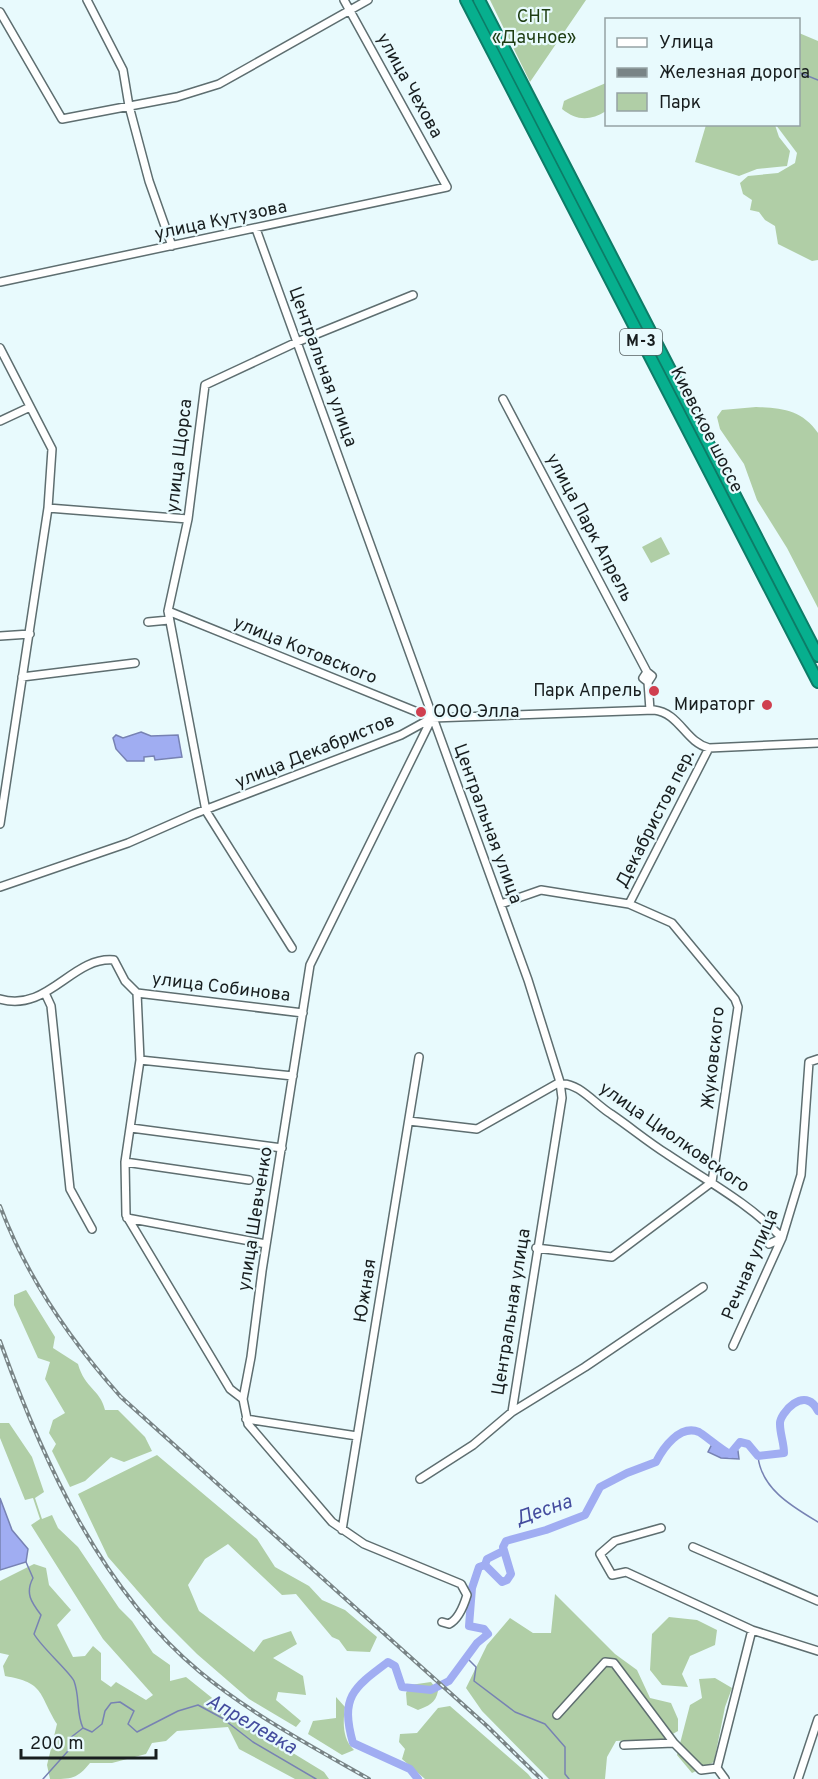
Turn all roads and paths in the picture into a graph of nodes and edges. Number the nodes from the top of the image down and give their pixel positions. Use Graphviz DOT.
graph roads {
  1 [pos="87,0"];
  2 [pos="344,0"];
  3 [pos="368,0"];
  4 [pos="466,0"];
  5 [pos="479,0"];
  6 [pos="350,11"];
  7 [pos="0,12"];
  8 [pos="129,106"];
  9 [pos="447,187"];
  10 [pos="256,228"];
  11 [pos="172,246"];
  12 [pos="0,282"];
  13 [pos="413,295"];
  14 [pos="297,342"];
  15 [pos="0,348"];
  16 [pos="503,399"];
  17 [pos="30,407"];
  18 [pos="0,421"];
  19 [pos="48,508"];
  20 [pos="188,519"];
  21 [pos="168,611"];
  22 [pos="169,620"];
  23 [pos="148,622"];
  24 [pos="30,634"];
  25 [pos="0,636"];
  26 [pos="818,656"];
  27 [pos="135,663"];
  28 [pos="22,677"];
  29 [pos="818,682"];
  30 [pos="650,710"];
  31 [pos="432,718"];
  32 [pos="818,743"];
  33 [pos="709,748"];
  34 [pos="206,811"];
  35 [pos="0,824"];
  36 [pos="0,887"];
  37 [pos="501,904"];
  38 [pos="629,904"];
  39 [pos="292,948"];
  40 [pos="45,993"];
  41 [pos="137,993"];
  42 [pos="0,999"];
  43 [pos="303,1013"];
  44 [pos="419,1057"];
  45 [pos="818,1059"];
  46 [pos="140,1060"];
  47 [pos="294,1076"];
  48 [pos="561,1083"];
  49 [pos="409,1121"];
  50 [pos="131,1128"];
  51 [pos="282,1148"];
  52 [pos="125,1162"];
  53 [pos="249,1180"];
  54 [pos="712,1182"];
  55 [pos="127,1218"];
  56 [pos="92,1228"];
  57 [pos="782,1238"];
  58 [pos="266,1244"];
  59 [pos="769,1244"];
  60 [pos="536,1248"];
  61 [pos="703,1287"];
  62 [pos="733,1346"];
  63 [pos="243,1399"];
  64 [pos="512,1412"];
  65 [pos="246,1419"];
  66 [pos="357,1436"];
  67 [pos="420,1479"];
  68 [pos="661,1528"];
  69 [pos="342,1530"];
  70 [pos="693,1547"];
  71 [pos="818,1601"];
  72 [pos="442,1622"];
  73 [pos="752,1630"];
  74 [pos="818,1651"];
  75 [pos="557,1715"];
  76 [pos="818,1722"];
  77 [pos="674,1743"];
  78 [pos="624,1745"];
  79 [pos="717,1768"];
  80 [pos="725,1779"];
  81 [pos="798,1779"];
  1 -- 8 [label="street"];
  2 -- 6 [label="street, улица Чехова"];
  3 -- 6 [label="street"];
  4 -- 29 [label="highway, Киевское шоссе / М-3"];
  5 -- 26 [label="highway, Киевское шоссе / М-3"];
  6 -- 8 [label="street"];
  6 -- 9 [label="street, улица Чехова"];
  7 -- 8 [label="street"];
  8 -- 11 [label="street"];
  9 -- 10 [label="street, улица Кутузова"];
  10 -- 11 [label="street, улица Кутузова"];
  10 -- 14 [label="street, Центральная улица"];
  11 -- 12 [label="street, улица Кутузова"];
  13 -- 14 [label="street, улица Щорса"];
  14 -- 20 [label="street, улица Щорса"];
  14 -- 31 [label="street, Центральная улица"];
  15 -- 17 [label="street"];
  16 -- 30 [label="street, улица Парк Апрель"];
  17 -- 18 [label="street"];
  17 -- 19 [label="street"];
  19 -- 20 [label="street"];
  19 -- 24 [label="street"];
  20 -- 21 [label="street, улица Щорса"];
  21 -- 22 [label="street, улица Щорса"];
  21 -- 31 [label="street, улица Котовского"];
  22 -- 23 [label="street"];
  22 -- 34 [label="street"];
  24 -- 25 [label="street"];
  24 -- 28 [label="street"];
  27 -- 28 [label="street"];
  28 -- 35 [label="street"];
  30 -- 31 [label="street, улица Декабристов"];
  30 -- 33 [label="street, улица Декабристов"];
  31 -- 34 [label="street, улица Декабристов"];
  31 -- 37 [label="street, Центральная улица"];
  31 -- 43 [label="street, улица Шевченко"];
  32 -- 33 [label="street"];
  33 -- 38 [label="street, Декабристов пер."];
  34 -- 36 [label="street, улица Декабристов"];
  34 -- 39 [label="street"];
  37 -- 38 [label="street, Жуковского"];
  37 -- 48 [label="street, Центральная улица"];
  38 -- 54 [label="street, Жуковского"];
  40 -- 41 [label="street"];
  40 -- 42 [label="street"];
  40 -- 56 [label="street"];
  41 -- 43 [label="street, улица Собинова"];
  41 -- 46 [label="street"];
  43 -- 47 [label="street, улица Шевченко"];
  44 -- 49 [label="street, Южная"];
  45 -- 57 [label="street, Речная улица"];
  46 -- 47 [label="street"];
  46 -- 50 [label="street"];
  47 -- 51 [label="street, улица Шевченко"];
  48 -- 49 [label="street"];
  48 -- 54 [label="street, улица Циолковского"];
  48 -- 60 [label="street, Центральная улица"];
  49 -- 66 [label="street, Южная"];
  50 -- 51 [label="street"];
  50 -- 52 [label="street"];
  51 -- 58 [label="street, улица Шевченко"];
  52 -- 53 [label="street"];
  52 -- 55 [label="street"];
  54 -- 57 [label="street, улица Циолковского"];
  54 -- 60 [label="street"];
  55 -- 58 [label="street"];
  55 -- 63 [label="street"];
  57 -- 59 [label="street"];
  57 -- 62 [label="street, Речная улица"];
  58 -- 63 [label="street, улица Шевченко"];
  60 -- 64 [label="street, Центральная улица"];
  61 -- 64 [label="street"];
  63 -- 65 [label="street, улица Шевченко"];
  64 -- 67 [label="street"];
  65 -- 66 [label="street"];
  65 -- 69 [label="street, улица Шевченко"];
  66 -- 69 [label="street, Южная"];
  68 -- 73 [label="street"];
  69 -- 72 [label="street, улица Шевченко"];
  70 -- 71 [label="street"];
  73 -- 74 [label="street"];
  73 -- 79 [label="street"];
  75 -- 77 [label="street"];
  76 -- 81 [label="street"];
  77 -- 78 [label="street"];
  77 -- 79 [label="street"];
  79 -- 80 [label="street"];
}
